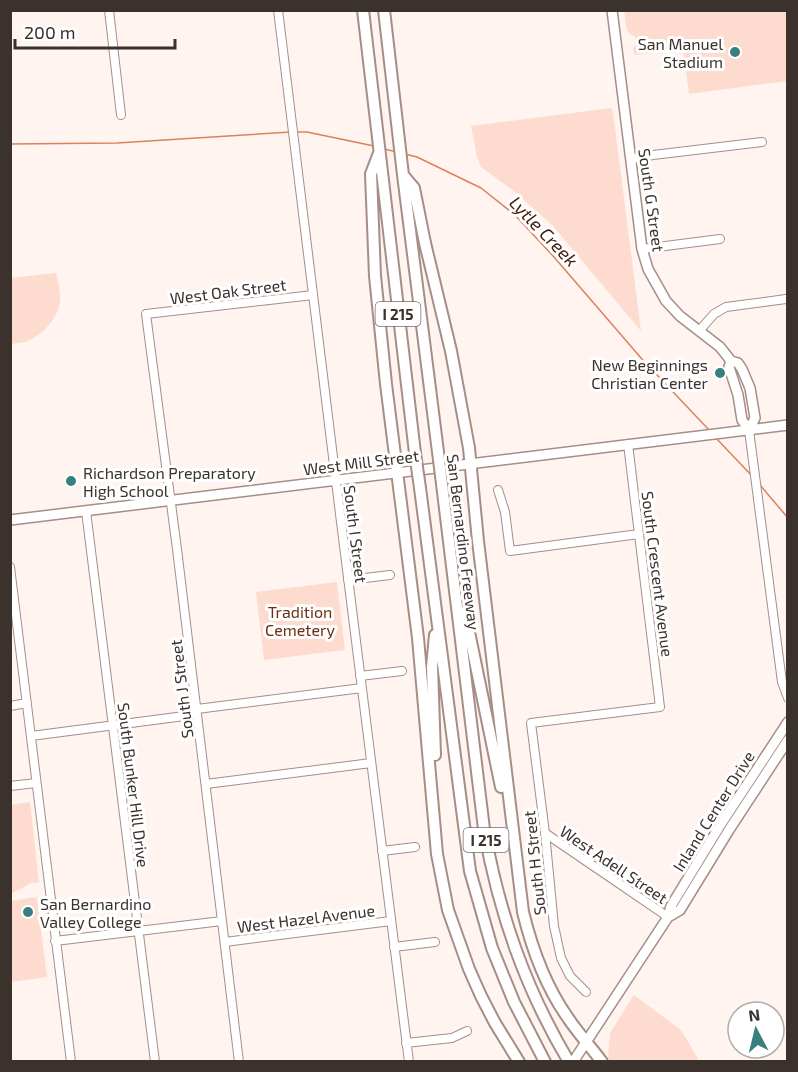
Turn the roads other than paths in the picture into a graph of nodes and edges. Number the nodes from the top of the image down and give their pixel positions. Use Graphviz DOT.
graph roads {
  1 [pos="109,10"];
  2 [pos="278,10"];
  3 [pos="363,10"];
  4 [pos="384,10"];
  5 [pos="612,10"];
  6 [pos="121,115"];
  7 [pos="762,142"];
  8 [pos="631,159"];
  9 [pos="376,175"];
  10 [pos="403,175"];
  11 [pos="720,239"];
  12 [pos="642,249"];
  13 [pos="313,295"];
  14 [pos="786,299"];
  15 [pos="146,314"];
  16 [pos="699,331"];
  17 [pos="731,361"];
  18 [pos="788,425"];
  19 [pos="749,430"];
  20 [pos="628,444"];
  21 [pos="470,464"];
  22 [pos="397,473"];
  23 [pos="336,481"];
  24 [pos="498,490"];
  25 [pos="170,501"];
  26 [pos="86,511"];
  27 [pos="10,520"];
  28 [pos="639,534"];
  29 [pos="10,567"];
  30 [pos="390,575"];
  31 [pos="348,580"];
  32 [pos="457,603"];
  33 [pos="437,617"];
  34 [pos="402,671"];
  35 [pos="360,676"];
  36 [pos="362,688"];
  37 [pos="788,698"];
  38 [pos="27,704"];
  39 [pos="10,706"];
  40 [pos="197,710"];
  41 [pos="788,722"];
  42 [pos="531,723"];
  43 [pos="112,725"];
  44 [pos="31,735"];
  45 [pos="788,740"];
  46 [pos="371,763"];
  47 [pos="36,783"];
  48 [pos="206,784"];
  49 [pos="10,786"];
  50 [pos="545,833"];
  51 [pos="415,847"];
  52 [pos="382,851"];
  53 [pos="521,899"];
  54 [pos="668,917"];
  55 [pos="222,921"];
  56 [pos="391,921"];
  57 [pos="139,931"];
  58 [pos="456,934"];
  59 [pos="56,941"];
  60 [pos="225,942"];
  61 [pos="435,942"];
  62 [pos="394,947"];
  63 [pos="586,992"];
  64 [pos="467,1031"];
  65 [pos="406,1043"];
  66 [pos="584,1045"];
  67 [pos="71,1062"];
  68 [pos="155,1062"];
  69 [pos="239,1062"];
  70 [pos="409,1062"];
  71 [pos="519,1062"];
  72 [pos="545,1062"];
  73 [pos="571,1062"];
  74 [pos="602,1062"];
  1 -- 6 [label="street"];
  2 -- 13 [label="street, South I Street"];
  3 -- 9 [label="highway, I 215"];
  4 -- 10 [label="highway, San Bernardino Freeway / I 215"];
  5 -- 8 [label="main road, South G Street"];
  7 -- 8 [label="street"];
  8 -- 12 [label="main road, South G Street"];
  9 -- 22 [label="highway"];
  9 -- 33 [label="highway, I 215, bridge"];
  10 -- 21 [label="highway"];
  10 -- 32 [label="highway, San Bernardino Freeway / I 215, bridge"];
  11 -- 12 [label="street"];
  12 -- 16 [label="main road, South G Street"];
  13 -- 15 [label="street, West Oak Street"];
  13 -- 23 [label="street, South I Street"];
  14 -- 16 [label="street"];
  15 -- 25 [label="street, South J Street"];
  16 -- 17 [label="main road, South G Street"];
  17 -- 19 [label="main road, South G Street"];
  17 -- 19 [label="main road, South G Street"];
  18 -- 19 [label="main road, West Mill Street"];
  19 -- 20 [label="main road, West Mill Street"];
  19 -- 37 [label="street, South G Street"];
  20 -- 21 [label="main road, West Mill Street"];
  20 -- 28 [label="street, South Crescent Avenue"];
  21 -- 22 [label="main road, West Mill Street"];
  21 -- 53 [label="highway"];
  22 -- 23 [label="main road, West Mill Street"];
  22 -- 58 [label="highway"];
  23 -- 25 [label="main road, West Mill Street"];
  23 -- 31 [label="street, South I Street"];
  24 -- 28 [label="street"];
  25 -- 26 [label="main road, West Mill Street"];
  25 -- 40 [label="street, South J Street"];
  26 -- 27 [label="main road, West Mill Street"];
  26 -- 43 [label="street, South Bunker Hill Drive"];
  28 -- 42 [label="street, South Crescent Avenue"];
  29 -- 38 [label="street"];
  30 -- 31 [label="street"];
  31 -- 35 [label="street, South I Street"];
  32 -- 53 [label="highway"];
  32 -- 73 [label="highway, San Bernardino Freeway / I 215"];
  33 -- 58 [label="highway"];
  33 -- 72 [label="highway, I 215"];
  34 -- 35 [label="street"];
  35 -- 36 [label="street, South I Street"];
  36 -- 40 [label="street"];
  36 -- 46 [label="street, South I Street"];
  38 -- 39 [label="street"];
  38 -- 44 [label="street"];
  40 -- 43 [label="street"];
  40 -- 48 [label="street, South J Street"];
  41 -- 54 [label="main road, Inland Center Drive"];
  42 -- 50 [label="street, South H Street"];
  43 -- 44 [label="street"];
  43 -- 57 [label="street, South Bunker Hill Drive"];
  44 -- 47 [label="street"];
  45 -- 54 [label="main road, Inland Center Drive"];
  46 -- 48 [label="street"];
  46 -- 52 [label="street, South I Street"];
  47 -- 49 [label="street"];
  47 -- 59 [label="street"];
  48 -- 55 [label="street, South J Street"];
  50 -- 54 [label="street, West Adell Street"];
  50 -- 63 [label="street, South H Street"];
  51 -- 52 [label="street"];
  52 -- 56 [label="street, South I Street"];
  53 -- 66 [label="highway"];
  54 -- 66 [label="main road, Inland Center Drive"];
  55 -- 57 [label="street, West Hazel Avenue"];
  55 -- 60 [label="street, South J Street"];
  56 -- 60 [label="street, West Hazel Avenue"];
  56 -- 62 [label="street, South I Street"];
  57 -- 59 [label="street, West Hazel Avenue"];
  57 -- 68 [label="street, South Bunker Hill Drive"];
  58 -- 71 [label="highway"];
  59 -- 67 [label="street"];
  60 -- 69 [label="street, South J Street"];
  61 -- 62 [label="street"];
  62 -- 65 [label="street, South I Street"];
  64 -- 65 [label="street"];
  65 -- 70 [label="street, South I Street"];
  66 -- 73 [label="main road, Inland Center Drive"];
  66 -- 74 [label="highway"];
}
